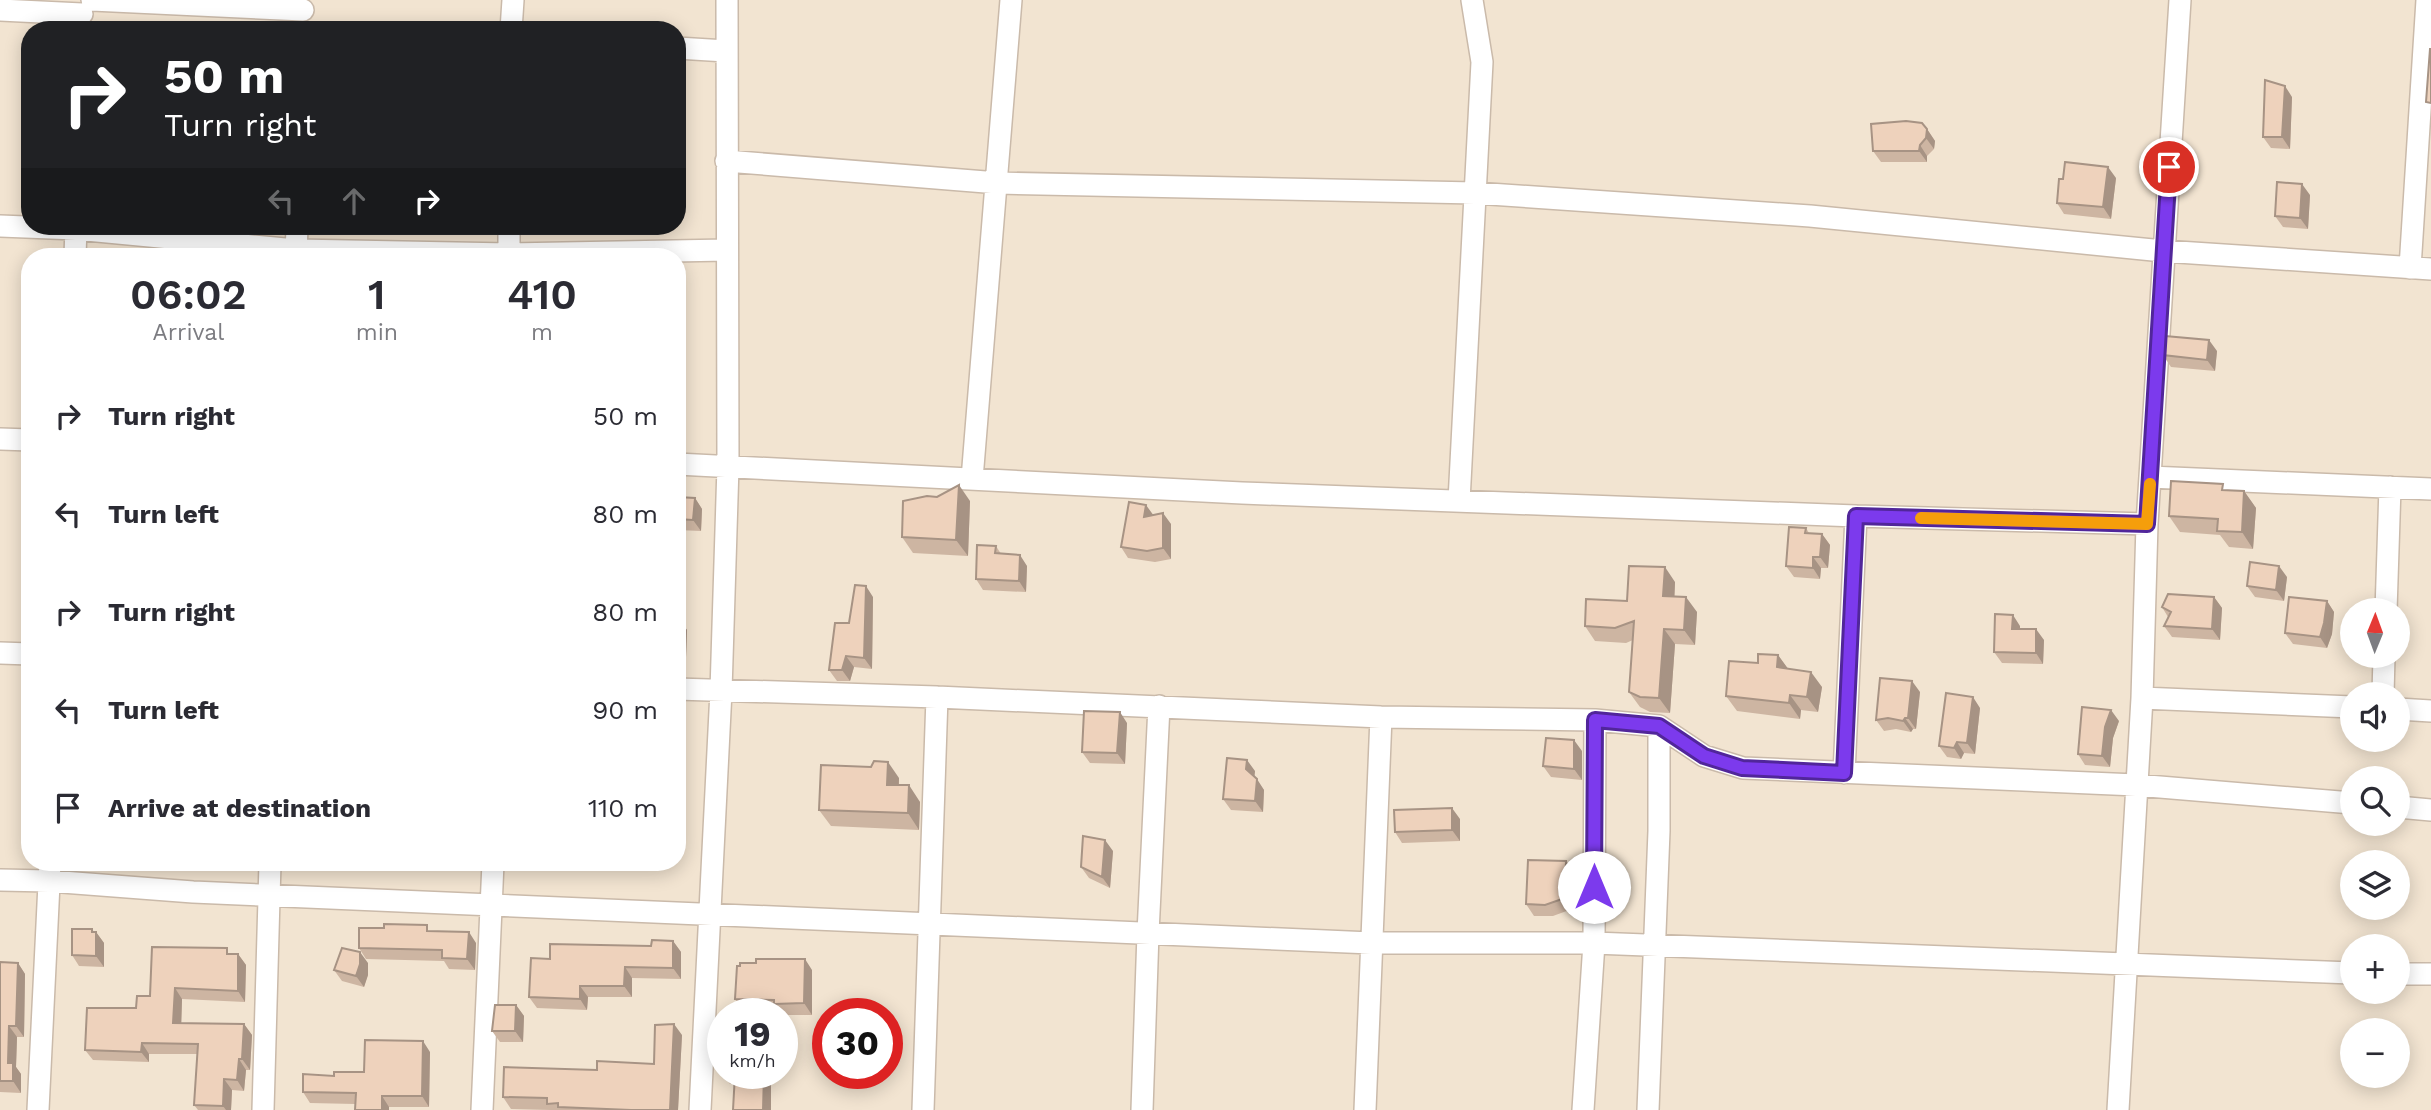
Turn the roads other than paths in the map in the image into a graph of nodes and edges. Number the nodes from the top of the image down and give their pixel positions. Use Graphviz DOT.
graph roads {
  1 [pos="513,0"];
  2 [pos="727,0"];
  3 [pos="1010,0"];
  4 [pos="1472,0"];
  5 [pos="2180,0"];
  6 [pos="2427,0"];
  7 [pos="0,10"];
  8 [pos="85,11"];
  9 [pos="303,13"];
  10 [pos="512,21"];
  11 [pos="2427,45"];
  12 [pos="686,49"];
  13 [pos="726,51"];
  14 [pos="726,161"];
  15 [pos="998,183"];
  16 [pos="1475,192"];
  17 [pos="0,226"];
  18 [pos="21,226"];
  19 [pos="141,235"];
  20 [pos="247,248"];
  21 [pos="727,250"];
  22 [pos="686,251"];
  23 [pos="2163,251"];
  24 [pos="2421,268"];
  25 [pos="0,439"];
  26 [pos="21,440"];
  27 [pos="686,464"];
  28 [pos="728,466"];
  29 [pos="2150,477"];
  30 [pos="972,479"];
  31 [pos="2390,488"];
  32 [pos="2431,489"];
  33 [pos="1459,501"];
  34 [pos="1856,516"];
  35 [pos="2147,524"];
  36 [pos="2386,598"];
  37 [pos="0,653"];
  38 [pos="21,654"];
  39 [pos="686,689"];
  40 [pos="721,691"];
  41 [pos="937,697"];
  42 [pos="2142,698"];
  43 [pos="1159,706"];
  44 [pos="2340,706"];
  45 [pos="2410,710"];
  46 [pos="2431,711"];
  47 [pos="1381,717"];
  48 [pos="1595,720"];
  49 [pos="1659,726"];
  50 [pos="1844,773"];
  51 [pos="2136,785"];
  52 [pos="2340,802"];
  53 [pos="2410,808"];
  54 [pos="2431,810"];
  55 [pos="269,871"];
  56 [pos="493,871"];
  57 [pos="50,872"];
  58 [pos="0,880"];
  59 [pos="268,894"];
  60 [pos="491,905"];
  61 [pos="711,915"];
  62 [pos="929,925"];
  63 [pos="1148,933"];
  64 [pos="1371,943"];
  65 [pos="1594,943"];
  66 [pos="1656,946"];
  67 [pos="2128,964"];
  68 [pos="2340,973"];
  69 [pos="2410,974"];
  70 [pos="2431,974"];
  71 [pos="38,1110"];
  72 [pos="263,1110"];
  73 [pos="482,1110"];
  74 [pos="700,1110"];
  75 [pos="923,1110"];
  76 [pos="1142,1110"];
  77 [pos="1365,1110"];
  78 [pos="1583,1110"];
  79 [pos="1648,1110"];
  80 [pos="2118,1110"];
  1 -- 10 [label="street"];
  2 -- 13 [label="street"];
  3 -- 15 [label="street"];
  4 -- 16 [label="street"];
  5 -- 23 [label="street"];
  6 -- 11 [label="street"];
  7 -- 8 [label="street"];
  8 -- 9 [label="street"];
  11 -- 24 [label="street"];
  12 -- 13 [label="street"];
  13 -- 14 [label="street"];
  14 -- 15 [label="street"];
  14 -- 21 [label="street"];
  15 -- 16 [label="street"];
  15 -- 30 [label="street"];
  16 -- 23 [label="street"];
  16 -- 33 [label="street"];
  17 -- 18 [label="street"];
  19 -- 20 [label="street"];
  21 -- 22 [label="street"];
  21 -- 28 [label="street"];
  23 -- 24 [label="street"];
  23 -- 29 [label="street"];
  25 -- 26 [label="street"];
  27 -- 28 [label="street"];
  28 -- 30 [label="street"];
  28 -- 40 [label="street"];
  29 -- 31 [label="street"];
  29 -- 35 [label="street"];
  30 -- 33 [label="street"];
  31 -- 32 [label="street"];
  31 -- 36 [label="street"];
  33 -- 34 [label="street"];
  34 -- 35 [label="street"];
  34 -- 50 [label="street"];
  35 -- 42 [label="street"];
  37 -- 38 [label="street"];
  39 -- 40 [label="street"];
  40 -- 41 [label="street"];
  40 -- 61 [label="street"];
  41 -- 43 [label="street"];
  41 -- 62 [label="street"];
  42 -- 44 [label="street"];
  42 -- 51 [label="street"];
  43 -- 47 [label="street"];
  43 -- 63 [label="street"];
  45 -- 46 [label="street"];
  47 -- 48 [label="street"];
  47 -- 64 [label="street"];
  48 -- 49 [label="street"];
  48 -- 65 [label="street"];
  49 -- 50 [label="street"];
  49 -- 66 [label="street"];
  50 -- 51 [label="street"];
  51 -- 52 [label="street"];
  51 -- 67 [label="street"];
  53 -- 54 [label="street"];
  55 -- 59 [label="street"];
  56 -- 60 [label="street"];
  57 -- 58 [label="street"];
  57 -- 59 [label="street"];
  57 -- 71 [label="street"];
  59 -- 60 [label="street"];
  59 -- 72 [label="street"];
  60 -- 61 [label="street"];
  60 -- 73 [label="street"];
  61 -- 62 [label="street"];
  61 -- 74 [label="street"];
  62 -- 63 [label="street"];
  62 -- 75 [label="street"];
  63 -- 64 [label="street"];
  63 -- 76 [label="street"];
  64 -- 65 [label="street"];
  64 -- 77 [label="street"];
  65 -- 66 [label="street"];
  65 -- 78 [label="street"];
  66 -- 67 [label="street"];
  66 -- 79 [label="street"];
  67 -- 68 [label="street"];
  67 -- 80 [label="street"];
  69 -- 70 [label="street"];
}
